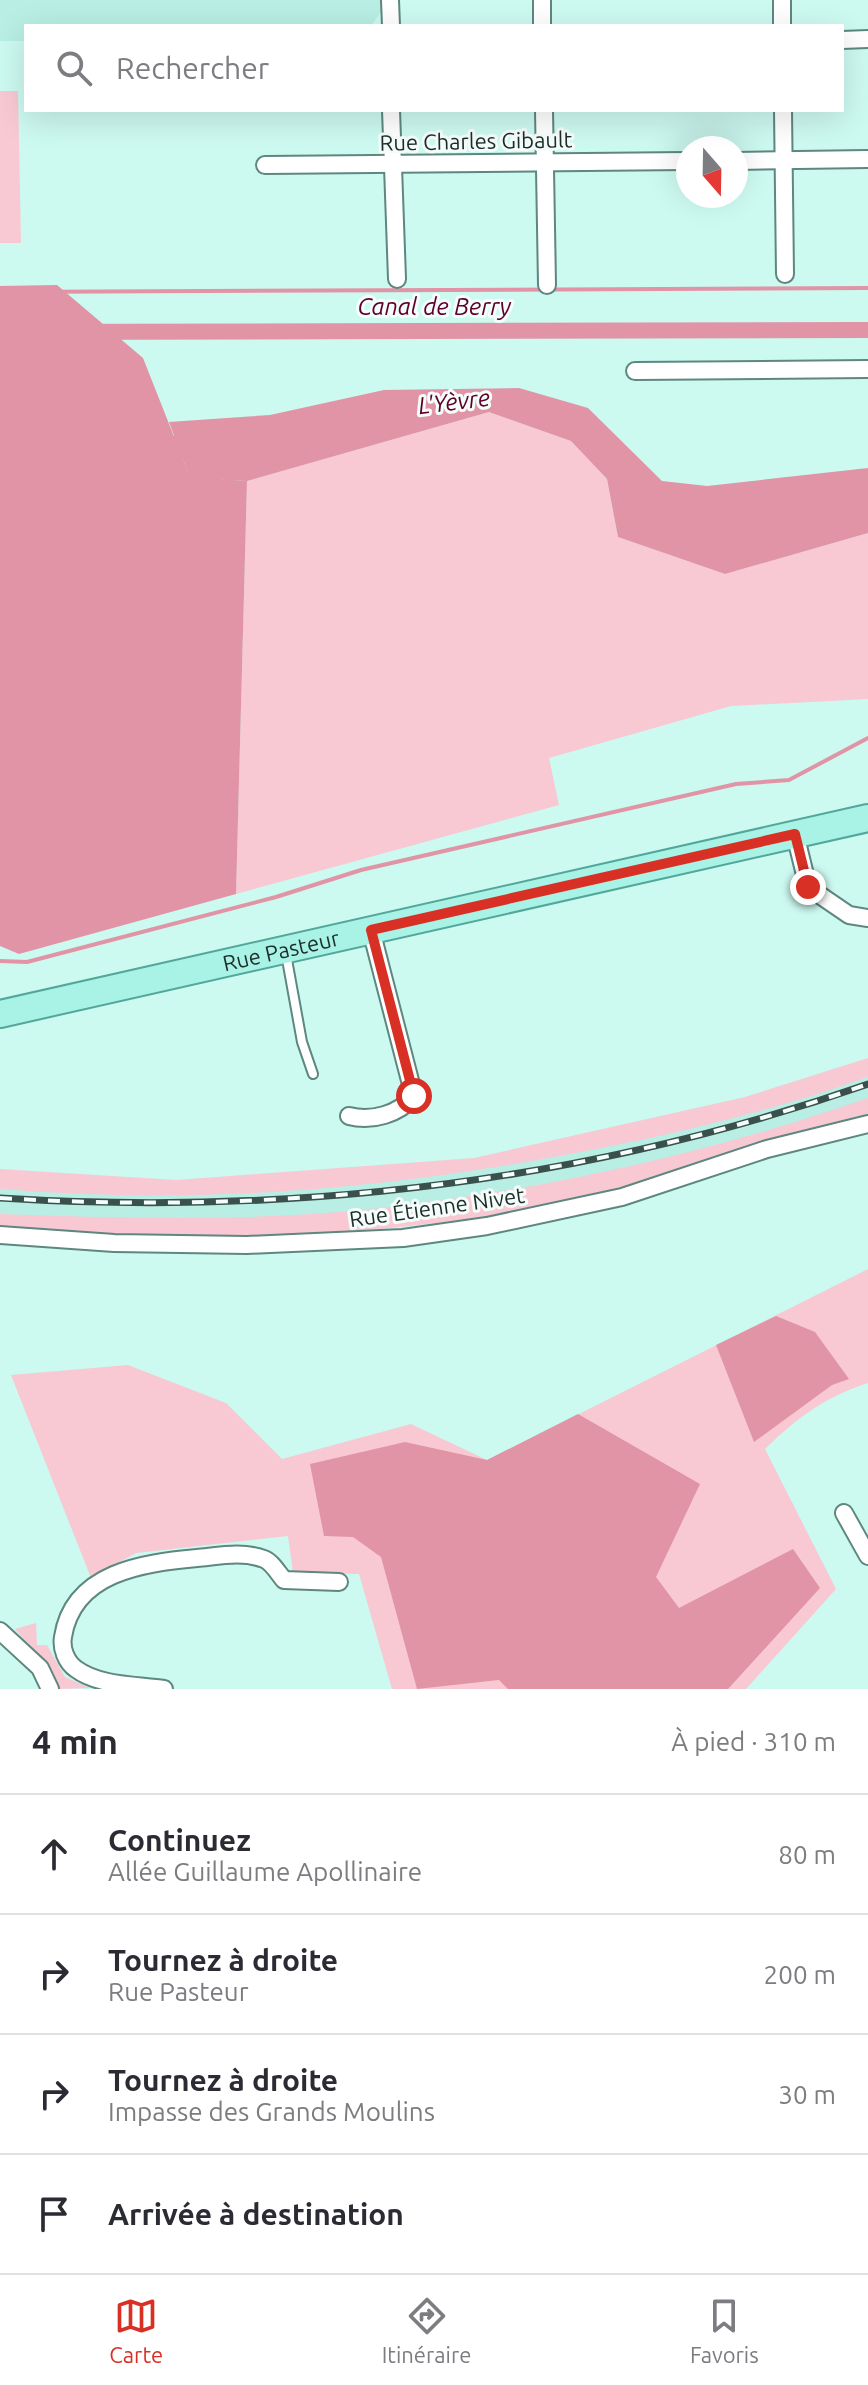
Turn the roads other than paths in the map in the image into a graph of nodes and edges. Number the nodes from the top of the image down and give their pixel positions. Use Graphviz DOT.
graph roads {
  1 [pos="390,0"];
  2 [pos="542,0"];
  3 [pos="782,0"];
  4 [pos="391,24"];
  5 [pos="542,24"];
  6 [pos="782,24"];
  7 [pos="868,39"];
  8 [pos="844,40"];
  9 [pos="391,112"];
  10 [pos="544,112"];
  11 [pos="783,112"];
  12 [pos="868,159"];
  13 [pos="783,160"];
  14 [pos="676,161"];
  15 [pos="748,161"];
  16 [pos="544,162"];
  17 [pos="392,164"];
  18 [pos="265,165"];
  19 [pos="785,274"];
  20 [pos="397,279"];
  21 [pos="547,285"];
  22 [pos="868,369"];
  23 [pos="635,371"];
  24 [pos="868,818"];
  25 [pos="795,834"];
  26 [pos="868,918"];
  27 [pos="371,930"];
  28 [pos="285,949"];
  29 [pos="0,1014"];
  30 [pos="313,1074"];
  31 [pos="349,1116"];
  32 [pos="868,1124"];
  33 [pos="0,1235"];
  34 [pos="844,1513"];
  35 [pos="868,1556"];
  36 [pos="339,1582"];
  37 [pos="0,1631"];
  38 [pos="50,1689"];
  39 [pos="164,1689"];
  1 -- 4 [label="street"];
  2 -- 5 [label="street"];
  3 -- 6 [label="street"];
  7 -- 8 [label="street"];
  9 -- 17 [label="street"];
  10 -- 16 [label="street"];
  11 -- 13 [label="street"];
  12 -- 13 [label="street"];
  13 -- 15 [label="street"];
  13 -- 19 [label="street"];
  14 -- 16 [label="street, Rue Charles Gibault"];
  16 -- 17 [label="street, Rue Charles Gibault"];
  16 -- 21 [label="street"];
  17 -- 18 [label="street, Rue Charles Gibault"];
  17 -- 20 [label="street"];
  22 -- 23 [label="street"];
  24 -- 25 [label="main road, Rue Pasteur"];
  25 -- 26 [label="street"];
  25 -- 27 [label="main road, Rue Pasteur"];
  27 -- 28 [label="main road, Rue Pasteur"];
  27 -- 31 [label="street"];
  28 -- 29 [label="main road, Rue Pasteur"];
  28 -- 30 [label="lane"];
  32 -- 33 [label="street, Rue Étienne Nivet"];
  34 -- 35 [label="street"];
  36 -- 39 [label="street"];
  37 -- 38 [label="street"];
}
